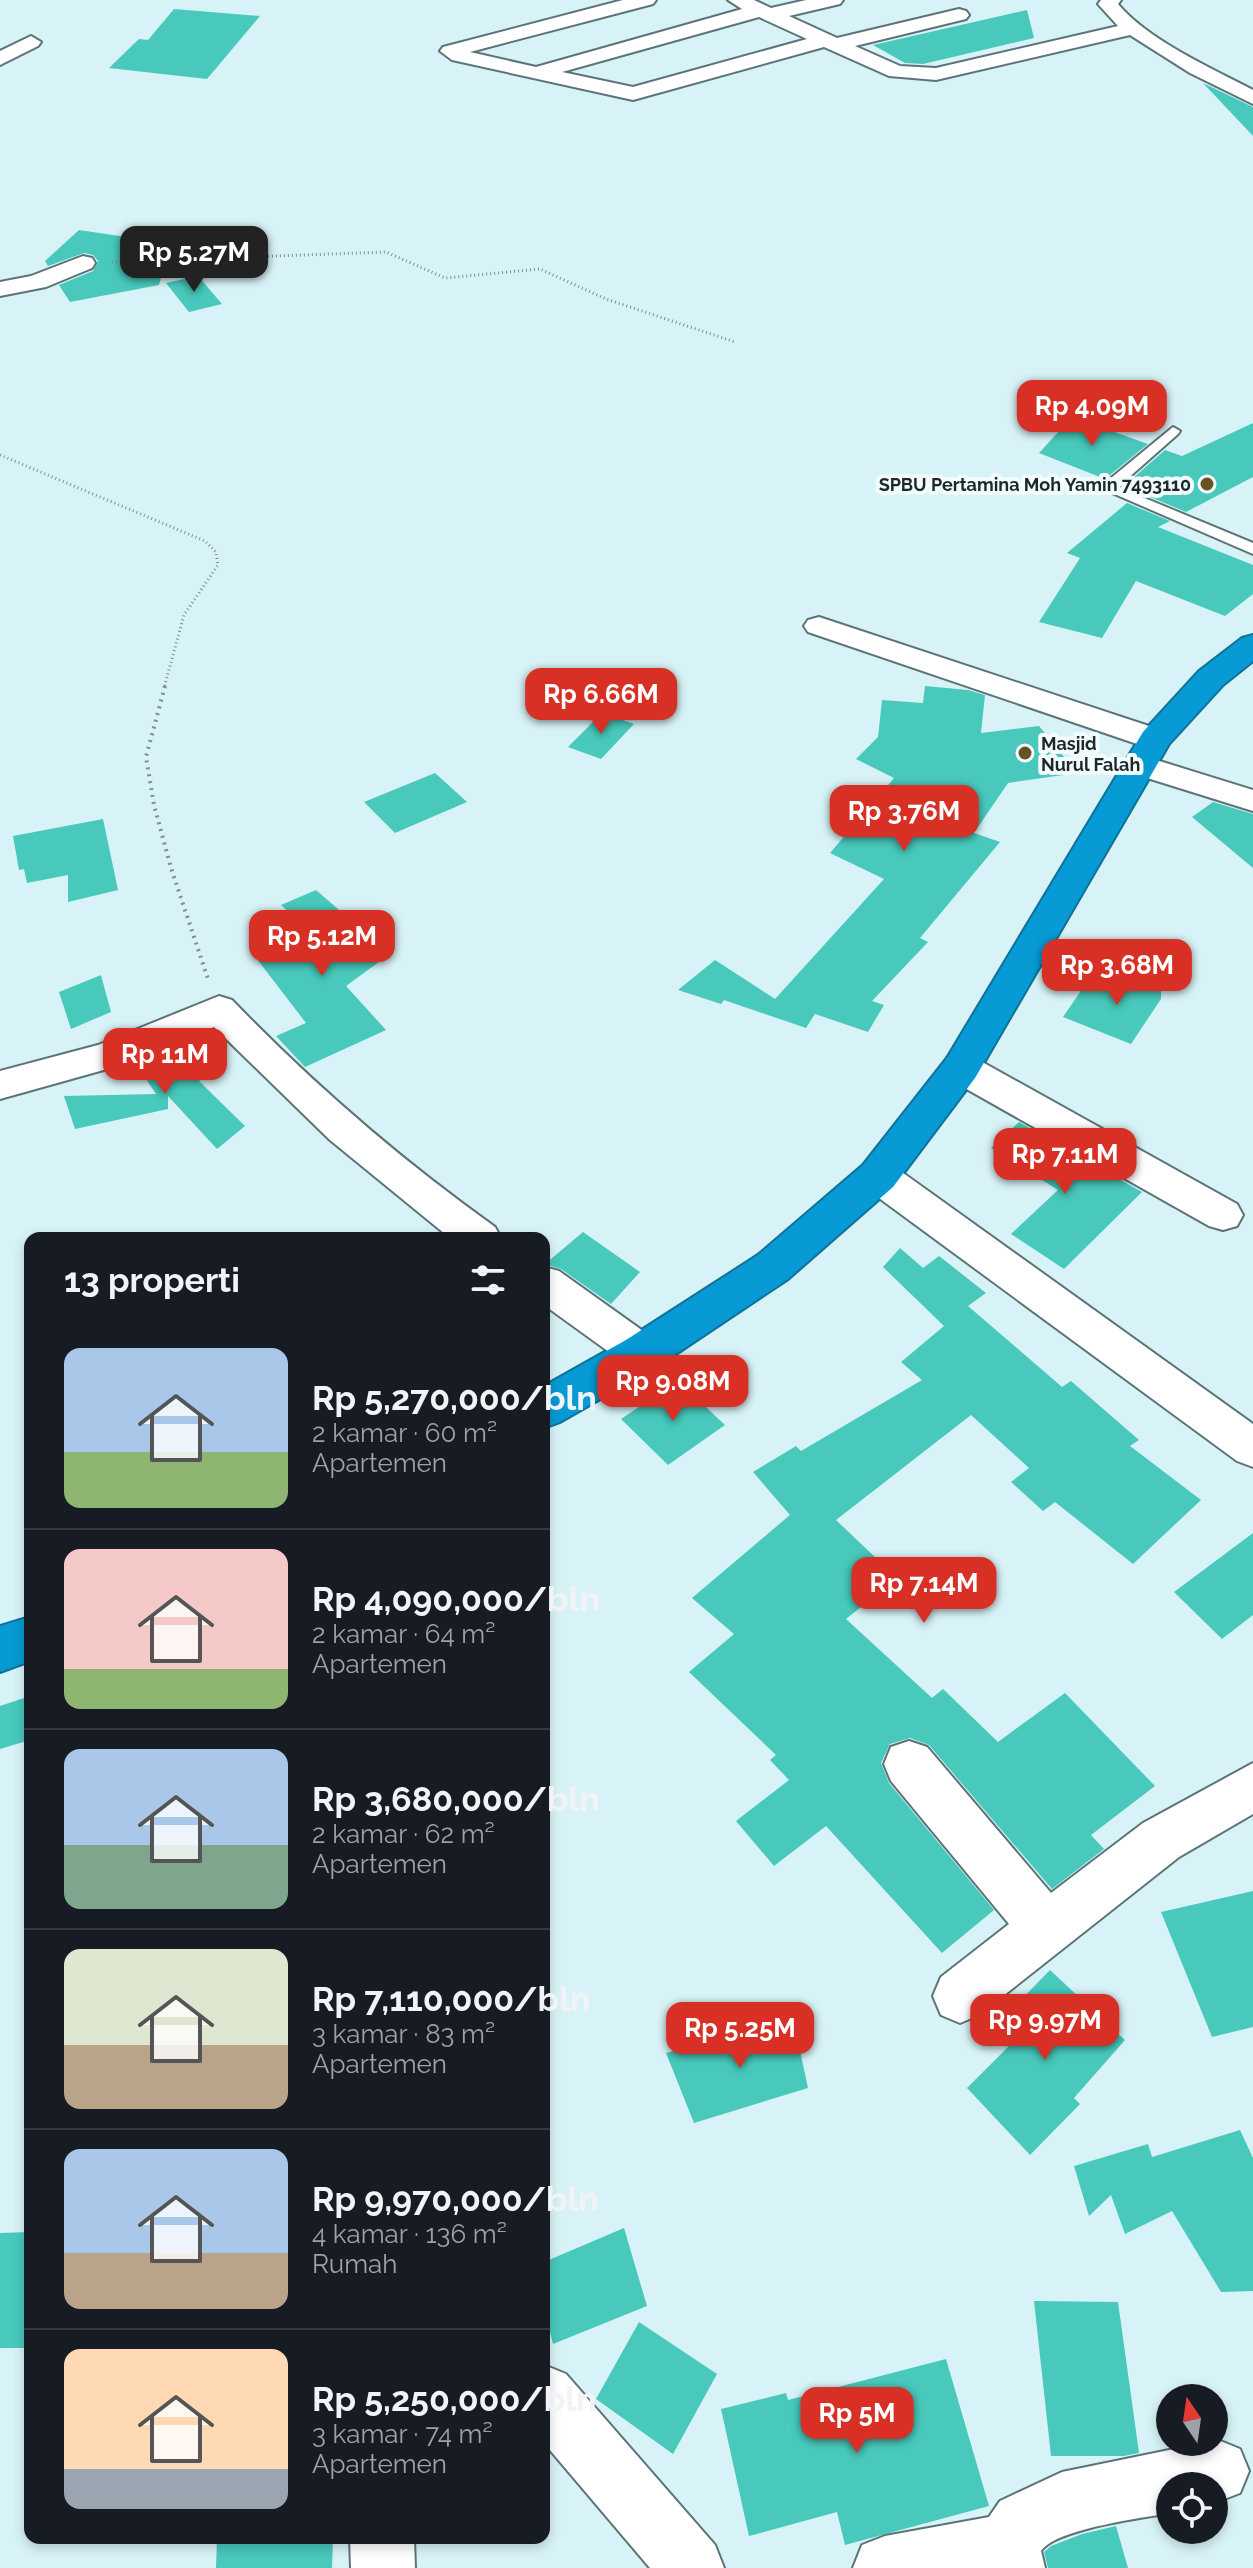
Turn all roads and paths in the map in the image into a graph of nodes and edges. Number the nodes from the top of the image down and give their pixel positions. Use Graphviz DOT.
graph roads {
  1 [pos="646,0"];
  2 [pos="738,0"];
  3 [pos="833,0"];
  4 [pos="931,0"];
  5 [pos="1111,0"];
  6 [pos="765,12"];
  7 [pos="959,15"];
  8 [pos="983,27"];
  9 [pos="1135,28"];
  10 [pos="1007,39"];
  11 [pos="31,42"];
  12 [pos="831,42"];
  13 [pos="1031,51"];
  14 [pos="0,59"];
  15 [pos="535,73"];
  16 [pos="1253,98"];
  17 [pos="83,263"];
  18 [pos="0,289"];
  19 [pos="735,342"];
  20 [pos="1173,431"];
  21 [pos="0,455"];
  22 [pos="1253,549"];
  23 [pos="819,626"];
  24 [pos="1253,645"];
  25 [pos="1148,752"];
  26 [pos="1253,801"];
  27 [pos="219,1009"];
  28 [pos="961,1068"];
  29 [pos="0,1085"];
  30 [pos="878,1176"];
  31 [pos="1223,1215"];
  32 [pos="472,1232"];
  33 [pos="550,1287"];
  34 [pos="642,1353"];
  35 [pos="550,1406"];
  36 [pos="1252,1446"];
  37 [pos="24,1641"];
  38 [pos="0,1649"];
  39 [pos="909,1764"];
  40 [pos="1253,1787"];
  41 [pos="1047,1929"];
  42 [pos="960,1996"];
  43 [pos="550,2403"];
  44 [pos="1218,2471"];
  45 [pos="382,2544"];
  46 [pos="1010,2557"];
  47 [pos="383,2568"];
  48 [pos="692,2568"];
  49 [pos="885,2568"];
  1 -- 15 [label="street"];
  2 -- 6 [label="street"];
  3 -- 6 [label="street"];
  4 -- 7 [label="street"];
  5 -- 9 [label="street"];
  6 -- 12 [label="street"];
  6 -- 15 [label="street"];
  7 -- 8 [label="street"];
  7 -- 12 [label="street"];
  9 -- 13 [label="street"];
  9 -- 16 [label="street"];
  10 -- 13 [label="street"];
  11 -- 14 [label="street"];
  12 -- 13 [label="street"];
  12 -- 15 [label="street"];
  17 -- 18 [label="street"];
  17 -- 19 [label="path"];
  20 -- 22 [label="lane"];
  21 -- 27 [label="path"];
  23 -- 25 [label="street"];
  24 -- 25 [label="highway"];
  25 -- 26 [label="street"];
  25 -- 28 [label="highway"];
  27 -- 29 [label="street"];
  27 -- 32 [label="street"];
  28 -- 30 [label="highway"];
  28 -- 31 [label="street"];
  30 -- 34 [label="highway"];
  30 -- 36 [label="street"];
  33 -- 34 [label="street"];
  34 -- 35 [label="highway"];
  37 -- 38 [label="highway"];
  39 -- 41 [label="street"];
  40 -- 41 [label="street"];
  41 -- 42 [label="street"];
  43 -- 48 [label="street"];
  44 -- 46 [label="street"];
  45 -- 47 [label="street"];
  46 -- 49 [label="street"];
}
